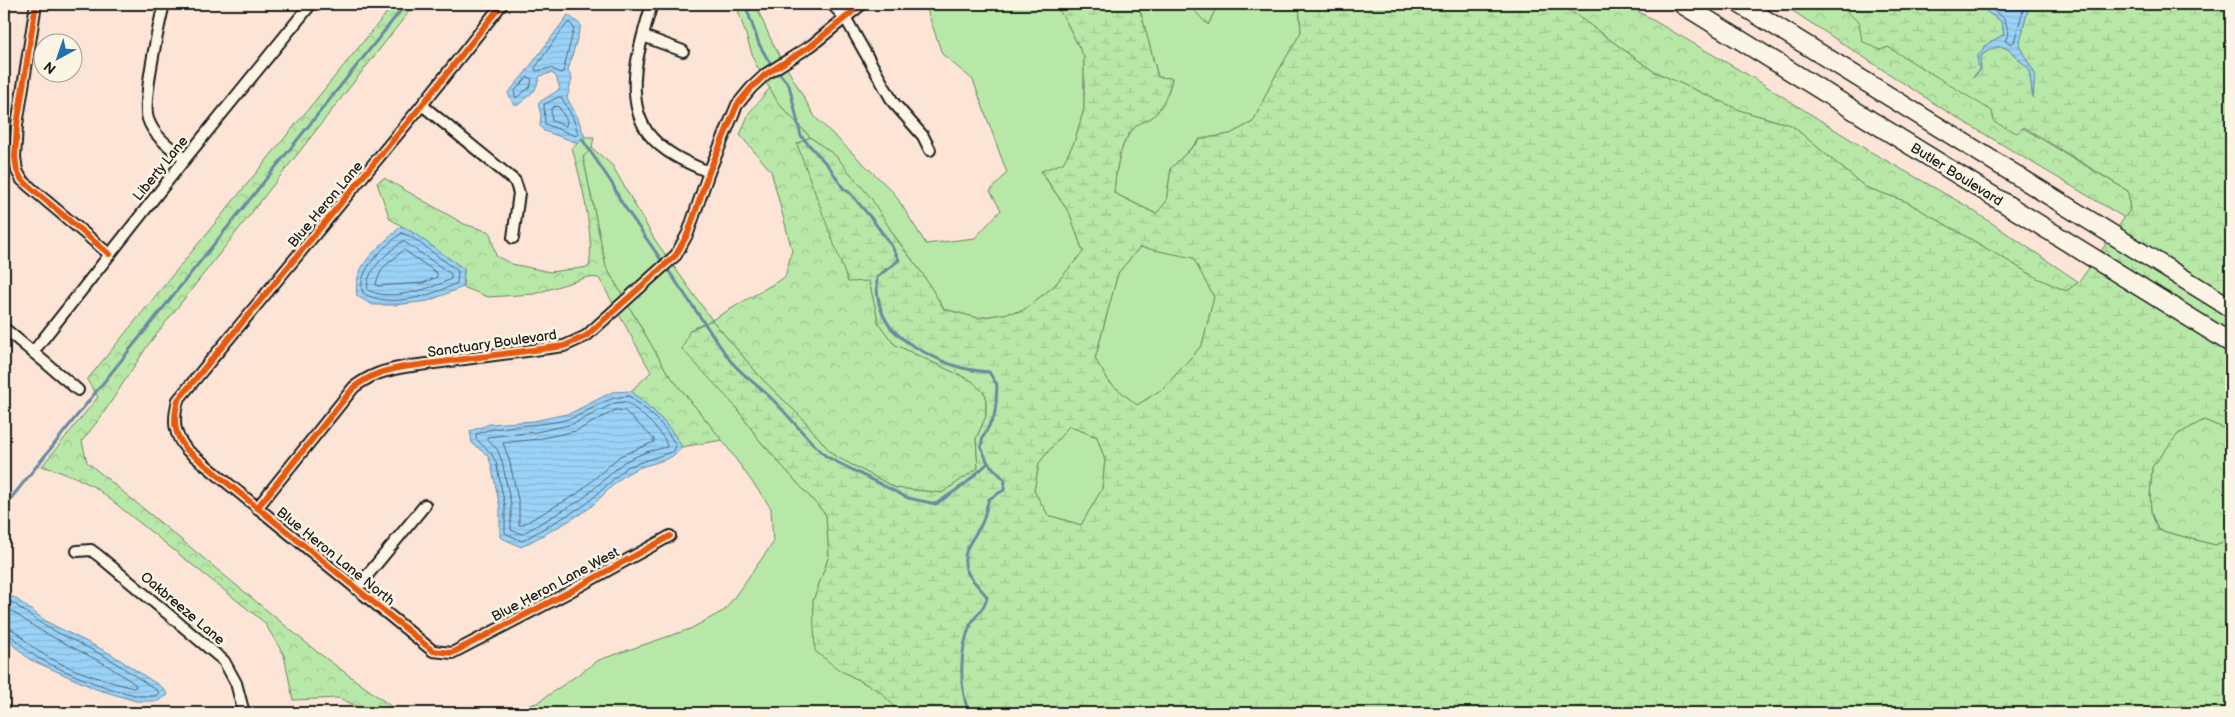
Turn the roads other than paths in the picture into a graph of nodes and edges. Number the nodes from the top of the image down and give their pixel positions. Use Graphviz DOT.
graph roads {
  1 [pos="36,4"];
  2 [pos="164,4"];
  3 [pos="311,4"];
  4 [pos="502,4"];
  5 [pos="652,4"];
  6 [pos="832,4"];
  7 [pos="862,4"];
  8 [pos="1682,4"];
  9 [pos="1740,4"];
  10 [pos="846,19"];
  11 [pos="643,36"];
  12 [pos="683,51"];
  13 [pos="422,105"];
  14 [pos="930,150"];
  15 [pos="185,159"];
  16 [pos="709,172"];
  17 [pos="513,238"];
  18 [pos="109,254"];
  19 [pos="2231,308"];
  20 [pos="4,328"];
  21 [pos="2231,344"];
  22 [pos="32,352"];
  23 [pos="78,390"];
  24 [pos="174,422"];
  25 [pos="425,505"];
  26 [pos="257,508"];
  27 [pos="670,536"];
  28 [pos="77,551"];
  29 [pos="356,589"];
  30 [pos="452,653"];
  31 [pos="244,713"];
  1 -- 18 [label="street"];
  2 -- 15 [label="street"];
  3 -- 15 [label="street, Liberty Lane"];
  4 -- 13 [label="street, Blue Heron Lane"];
  5 -- 11 [label="street"];
  6 -- 10 [label="street"];
  7 -- 10 [label="street, Sanctuary Boulevard"];
  8 -- 21 [label="highway, Butler Boulevard"];
  9 -- 19 [label="highway"];
  10 -- 14 [label="street"];
  10 -- 16 [label="street, Sanctuary Boulevard"];
  11 -- 12 [label="street"];
  11 -- 16 [label="street"];
  13 -- 17 [label="street"];
  13 -- 24 [label="street, Blue Heron Lane"];
  15 -- 18 [label="street, Liberty Lane"];
  16 -- 26 [label="street, Sanctuary Boulevard"];
  18 -- 22 [label="street, Liberty Lane"];
  20 -- 22 [label="street"];
  22 -- 23 [label="street"];
  24 -- 26 [label="street, Blue Heron Lane North"];
  25 -- 29 [label="street"];
  26 -- 29 [label="street, Blue Heron Lane North"];
  27 -- 30 [label="street, Blue Heron Lane West"];
  28 -- 31 [label="street, Oakbreeze Lane"];
  29 -- 30 [label="street, Blue Heron Lane North"];
}
